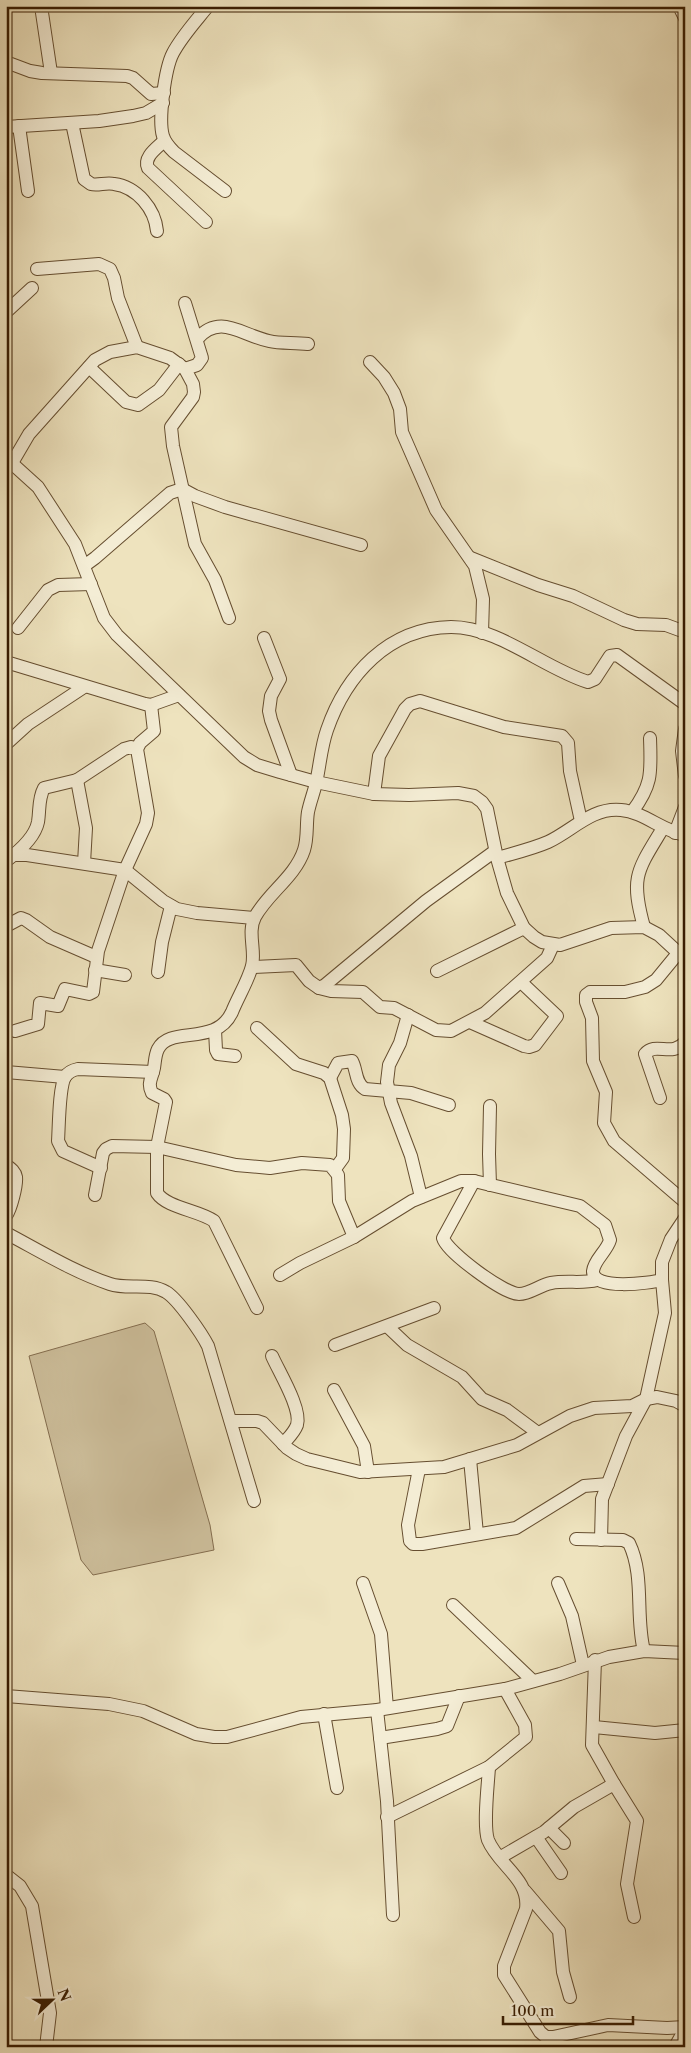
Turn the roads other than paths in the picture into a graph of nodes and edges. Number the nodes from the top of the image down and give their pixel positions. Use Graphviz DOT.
graph roads {
  1 [pos="41,6"];
  2 [pos="208,6"];
  3 [pos="679,6"];
  4 [pos="685,18"];
  5 [pos="6,62"];
  6 [pos="51,73"];
  7 [pos="163,98"];
  8 [pos="72,123"];
  9 [pos="12,127"];
  10 [pos="164,140"];
  11 [pos="28,191"];
  12 [pos="225,191"];
  13 [pos="206,222"];
  14 [pos="157,231"];
  15 [pos="37,269"];
  16 [pos="32,288"];
  17 [pos="185,303"];
  18 [pos="6,312"];
  19 [pos="196,339"];
  20 [pos="308,344"];
  21 [pos="137,347"];
  22 [pos="370,362"];
  23 [pos="182,366"];
  24 [pos="89,367"];
  25 [pos="8,459"];
  26 [pos="182,489"];
  27 [pos="361,545"];
  28 [pos="471,558"];
  29 [pos="84,566"];
  30 [pos="91,584"];
  31 [pos="229,618"];
  32 [pos="18,628"];
  33 [pos="685,632"];
  34 [pos="482,633"];
  35 [pos="264,638"];
  36 [pos="6,662"];
  37 [pos="84,687"];
  38 [pos="179,695"];
  39 [pos="685,704"];
  40 [pos="150,705"];
  41 [pos="685,729"];
  42 [pos="650,738"];
  43 [pos="6,744"];
  44 [pos="137,748"];
  45 [pos="291,775"];
  46 [pos="685,776"];
  47 [pos="77,780"];
  48 [pos="316,782"];
  49 [pos="374,794"];
  50 [pos="685,807"];
  51 [pos="632,812"];
  52 [pos="581,821"];
  53 [pos="662,828"];
  54 [pos="680,834"];
  55 [pos="496,854"];
  56 [pos="11,858"];
  57 [pos="84,863"];
  58 [pos="125,870"];
  59 [pos="171,906"];
  60 [pos="254,918"];
  61 [pos="6,926"];
  62 [pos="644,927"];
  63 [pos="524,928"];
  64 [pos="553,945"];
  65 [pos="682,956"];
  66 [pos="96,957"];
  67 [pos="252,967"];
  68 [pos="95,970"];
  69 [pos="437,971"];
  70 [pos="158,972"];
  71 [pos="125,975"];
  72 [pos="521,982"];
  73 [pos="319,988"];
  74 [pos="408,1014"];
  75 [pos="470,1022"];
  76 [pos="257,1028"];
  77 [pos="215,1030"];
  78 [pos="15,1031"];
  79 [pos="685,1042"];
  80 [pos="234,1056"];
  81 [pos="6,1072"];
  82 [pos="153,1072"];
  83 [pos="65,1077"];
  84 [pos="330,1078"];
  85 [pos="388,1092"];
  86 [pos="660,1098"];
  87 [pos="449,1105"];
  88 [pos="490,1106"];
  89 [pos="157,1147"];
  90 [pos="6,1164"];
  91 [pos="101,1168"];
  92 [pos="335,1169"];
  93 [pos="474,1181"];
  94 [pos="490,1184"];
  95 [pos="95,1195"];
  96 [pos="421,1197"];
  97 [pos="685,1202"];
  98 [pos="6,1216"];
  99 [pos="685,1218"];
  100 [pos="6,1233"];
  101 [pos="679,1235"];
  102 [pos="354,1237"];
  103 [pos="280,1275"];
  104 [pos="598,1280"];
  105 [pos="662,1280"];
  106 [pos="257,1308"];
  107 [pos="434,1308"];
  108 [pos="388,1326"];
  109 [pos="335,1345"];
  110 [pos="272,1356"];
  111 [pos="334,1390"];
  112 [pos="646,1399"];
  113 [pos="685,1406"];
  114 [pos="232,1421"];
  115 [pos="538,1433"];
  116 [pos="282,1444"];
  117 [pos="470,1459"];
  118 [pos="419,1469"];
  119 [pos="368,1472"];
  120 [pos="608,1484"];
  121 [pos="254,1501"];
  122 [pos="476,1534"];
  123 [pos="576,1540"];
  124 [pos="601,1540"];
  125 [pos="363,1583"];
  126 [pos="558,1583"];
  127 [pos="453,1605"];
  128 [pos="644,1651"];
  129 [pos="685,1653"];
  130 [pos="595,1660"];
  131 [pos="583,1665"];
  132 [pos="533,1681"];
  133 [pos="505,1689"];
  134 [pos="6,1696"];
  135 [pos="459,1696"];
  136 [pos="382,1709"];
  137 [pos="324,1714"];
  138 [pos="594,1727"];
  139 [pos="685,1730"];
  140 [pos="380,1738"];
  141 [pos="489,1767"];
  142 [pos="614,1784"];
  143 [pos="337,1788"];
  144 [pos="387,1817"];
  145 [pos="549,1828"];
  146 [pos="536,1837"];
  147 [pos="564,1843"];
  148 [pos="501,1857"];
  149 [pos="561,1873"];
  150 [pos="6,1875"];
  151 [pos="525,1891"];
  152 [pos="393,1915"];
  153 [pos="634,1917"];
  154 [pos="570,1997"];
  155 [pos="685,2028"];
  156 [pos="46,2047"];
  157 [pos="675,2047"];
  1 -- 6 [label="street"];
  2 -- 7 [label="street"];
  3 -- 4 [label="street"];
  5 -- 6 [label="street"];
  6 -- 7 [label="street"];
  7 -- 8 [label="street"];
  7 -- 10 [label="street"];
  8 -- 9 [label="street"];
  8 -- 14 [label="street"];
  9 -- 11 [label="street"];
  10 -- 12 [label="street"];
  10 -- 13 [label="street"];
  15 -- 21 [label="street"];
  16 -- 18 [label="street"];
  17 -- 19 [label="street"];
  19 -- 20 [label="street"];
  19 -- 23 [label="street"];
  21 -- 23 [label="street"];
  21 -- 24 [label="street"];
  22 -- 28 [label="street"];
  23 -- 24 [label="street"];
  23 -- 26 [label="street"];
  24 -- 25 [label="street"];
  25 -- 29 [label="street"];
  26 -- 27 [label="street"];
  26 -- 29 [label="street"];
  26 -- 31 [label="street"];
  28 -- 33 [label="street"];
  28 -- 34 [label="street"];
  29 -- 30 [label="street"];
  30 -- 32 [label="street"];
  30 -- 38 [label="street"];
  34 -- 39 [label="street"];
  34 -- 48 [label="street"];
  35 -- 45 [label="street"];
  36 -- 37 [label="street"];
  37 -- 40 [label="street"];
  37 -- 43 [label="street"];
  38 -- 40 [label="street"];
  38 -- 45 [label="street"];
  40 -- 44 [label="street"];
  41 -- 46 [label="street"];
  42 -- 51 [label="street"];
  44 -- 47 [label="street"];
  44 -- 58 [label="street"];
  45 -- 48 [label="street"];
  47 -- 56 [label="street"];
  47 -- 57 [label="street"];
  48 -- 49 [label="street"];
  48 -- 60 [label="street"];
  49 -- 52 [label="street"];
  49 -- 55 [label="street"];
  50 -- 54 [label="street"];
  51 -- 52 [label="street"];
  51 -- 53 [label="street"];
  52 -- 55 [label="street"];
  53 -- 54 [label="street"];
  53 -- 62 [label="street"];
  55 -- 63 [label="street"];
  55 -- 73 [label="street"];
  56 -- 57 [label="street"];
  57 -- 58 [label="street"];
  58 -- 59 [label="street"];
  58 -- 66 [label="street"];
  59 -- 60 [label="street"];
  59 -- 70 [label="street"];
  60 -- 67 [label="street"];
  61 -- 66 [label="street"];
  62 -- 64 [label="street"];
  62 -- 65 [label="street"];
  63 -- 64 [label="street"];
  63 -- 69 [label="street"];
  64 -- 72 [label="street"];
  65 -- 97 [label="street"];
  66 -- 68 [label="street"];
  67 -- 73 [label="street"];
  67 -- 77 [label="street"];
  68 -- 71 [label="street"];
  68 -- 78 [label="street"];
  72 -- 75 [label="street"];
  72 -- 75 [label="street"];
  73 -- 74 [label="street"];
  74 -- 75 [label="street"];
  74 -- 85 [label="street"];
  76 -- 84 [label="street"];
  77 -- 80 [label="street"];
  77 -- 82 [label="street"];
  79 -- 86 [label="street"];
  81 -- 83 [label="street"];
  82 -- 83 [label="street"];
  82 -- 89 [label="street"];
  83 -- 91 [label="street"];
  84 -- 85 [label="street"];
  84 -- 92 [label="street"];
  85 -- 87 [label="street"];
  85 -- 96 [label="street"];
  88 -- 94 [label="street"];
  89 -- 91 [label="street"];
  89 -- 92 [label="street"];
  89 -- 106 [label="street"];
  90 -- 98 [label="street"];
  91 -- 95 [label="street"];
  92 -- 102 [label="street"];
  93 -- 94 [label="street"];
  93 -- 96 [label="street"];
  93 -- 104 [label="street"];
  94 -- 104 [label="street"];
  96 -- 102 [label="street"];
  99 -- 101 [label="street"];
  100 -- 114 [label="street"];
  101 -- 105 [label="street"];
  102 -- 103 [label="street"];
  104 -- 105 [label="street"];
  105 -- 112 [label="street"];
  107 -- 108 [label="street"];
  108 -- 109 [label="street"];
  108 -- 115 [label="street"];
  110 -- 116 [label="street"];
  111 -- 119 [label="street"];
  112 -- 113 [label="street"];
  112 -- 115 [label="street"];
  112 -- 120 [label="street"];
  114 -- 116 [label="street"];
  114 -- 121 [label="street"];
  115 -- 117 [label="street"];
  116 -- 119 [label="street"];
  117 -- 118 [label="street"];
  117 -- 122 [label="street"];
  118 -- 119 [label="street"];
  118 -- 122 [label="street"];
  120 -- 122 [label="street"];
  120 -- 124 [label="street"];
  123 -- 124 [label="street"];
  124 -- 128 [label="street"];
  125 -- 136 [label="street"];
  126 -- 131 [label="street"];
  127 -- 132 [label="street"];
  128 -- 129 [label="street"];
  128 -- 130 [label="street"];
  130 -- 131 [label="street"];
  130 -- 138 [label="street"];
  131 -- 132 [label="street"];
  132 -- 133 [label="street"];
  133 -- 135 [label="street"];
  133 -- 141 [label="street"];
  134 -- 137 [label="street"];
  135 -- 136 [label="street"];
  135 -- 140 [label="street"];
  136 -- 137 [label="street"];
  136 -- 140 [label="street"];
  137 -- 143 [label="street"];
  138 -- 139 [label="street"];
  138 -- 142 [label="street"];
  140 -- 144 [label="street"];
  141 -- 144 [label="street"];
  141 -- 148 [label="street"];
  142 -- 145 [label="street"];
  142 -- 153 [label="street"];
  144 -- 152 [label="street"];
  145 -- 146 [label="street"];
  145 -- 147 [label="street"];
  146 -- 148 [label="street"];
  146 -- 149 [label="street"];
  148 -- 151 [label="street"];
  150 -- 156 [label="street"];
  151 -- 154 [label="street"];
  151 -- 155 [label="street"];
  155 -- 157 [label="street"];
}
